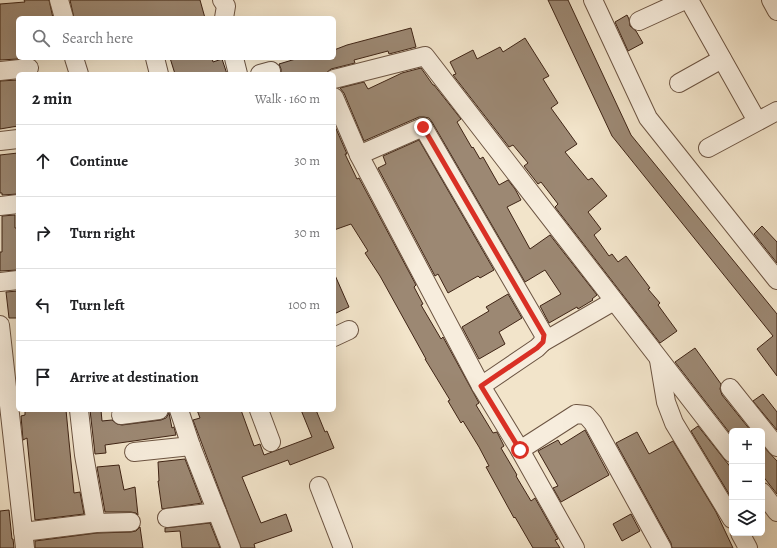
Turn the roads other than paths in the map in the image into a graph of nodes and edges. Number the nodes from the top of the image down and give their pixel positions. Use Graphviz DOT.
graph roads {
  1 [pos="59,0"];
  2 [pos="222,0"];
  3 [pos="593,0"];
  4 [pos="684,0"];
  5 [pos="689,0"];
  6 [pos="771,0"];
  7 [pos="777,11"];
  8 [pos="63,16"];
  9 [pos="224,16"];
  10 [pos="639,22"];
  11 [pos="722,59"];
  12 [pos="156,60"];
  13 [pos="234,60"];
  14 [pos="29,68"];
  15 [pos="0,71"];
  16 [pos="158,72"];
  17 [pos="238,72"];
  18 [pos="336,78"];
  19 [pos="679,83"];
  20 [pos="336,102"];
  21 [pos="777,111"];
  22 [pos="757,122"];
  23 [pos="16,139"];
  24 [pos="0,141"];
  25 [pos="708,148"];
  26 [pos="359,155"];
  27 [pos="16,204"];
  28 [pos="0,206"];
  29 [pos="16,280"];
  30 [pos="777,280"];
  31 [pos="0,282"];
  32 [pos="614,301"];
  33 [pos="0,325"];
  34 [pos="543,342"];
  35 [pos="10,352"];
  36 [pos="658,358"];
  37 [pos="481,386"];
  38 [pos="730,388"];
  39 [pos="79,412"];
  40 [pos="146,412"];
  41 [pos="180,412"];
  42 [pos="260,412"];
  43 [pos="121,416"];
  44 [pos="271,442"];
  45 [pos="191,446"];
  46 [pos="777,447"];
  47 [pos="729,449"];
  48 [pos="520,450"];
  49 [pos="134,452"];
  50 [pos="319,486"];
  51 [pos="765,496"];
  52 [pos="217,512"];
  53 [pos="777,512"];
  54 [pos="729,514"];
  55 [pos="167,518"];
  56 [pos="132,522"];
  57 [pos="96,523"];
  58 [pos="742,536"];
  59 [pos="24,540"];
  60 [pos="231,548"];
  61 [pos="343,548"];
  62 [pos="575,548"];
  63 [pos="662,548"];
  64 [pos="748,548"];
  1 -- 8 [label="street"];
  2 -- 9 [label="street"];
  3 -- 30 [label="street"];
  4 -- 10 [label="street"];
  5 -- 11 [label="street"];
  6 -- 7 [label="street"];
  11 -- 19 [label="street"];
  11 -- 22 [label="street"];
  12 -- 16 [label="street"];
  13 -- 17 [label="street"];
  14 -- 15 [label="street"];
  18 -- 32 [label="street"];
  20 -- 26 [label="street"];
  21 -- 22 [label="street"];
  22 -- 25 [label="street"];
  23 -- 24 [label="street"];
  26 -- 34 [label="street"];
  26 -- 37 [label="street"];
  27 -- 28 [label="street"];
  29 -- 31 [label="street"];
  32 -- 34 [label="street"];
  32 -- 36 [label="street"];
  33 -- 35 [label="street"];
  34 -- 37 [label="street"];
  35 -- 59 [label="street"];
  36 -- 47 [label="street"];
  36 -- 54 [label="street"];
  37 -- 48 [label="street"];
  38 -- 46 [label="street"];
  39 -- 57 [label="street"];
  40 -- 43 [label="street"];
  41 -- 45 [label="street"];
  42 -- 44 [label="street"];
  45 -- 49 [label="street"];
  45 -- 52 [label="street"];
  48 -- 62 [label="street"];
  48 -- 63 [label="street"];
  50 -- 61 [label="street"];
  51 -- 53 [label="street"];
  52 -- 55 [label="street"];
  52 -- 60 [label="street"];
  56 -- 57 [label="street"];
  57 -- 59 [label="street"];
  58 -- 64 [label="street"];
}
